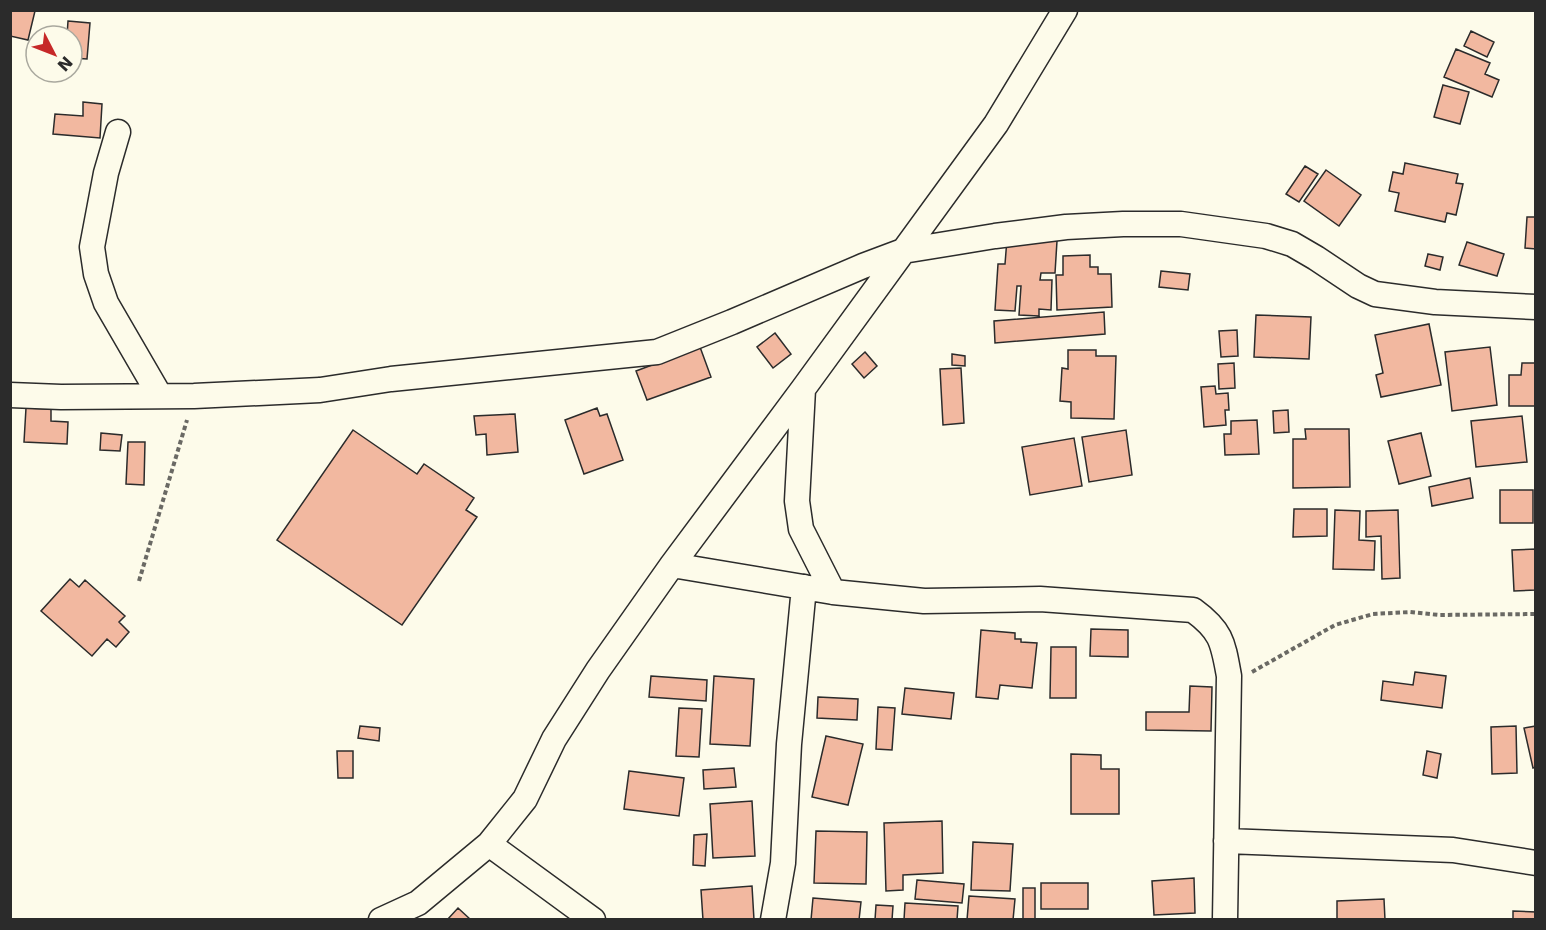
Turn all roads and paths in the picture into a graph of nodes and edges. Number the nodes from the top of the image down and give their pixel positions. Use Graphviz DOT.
graph roads {
  1 [pos="1065,10"];
  2 [pos="118,132"];
  3 [pos="903,251"];
  4 [pos="1536,307"];
  5 [pos="803,389"];
  6 [pos="10,395"];
  7 [pos="160,396"];
  8 [pos="194,396"];
  9 [pos="672,565"];
  10 [pos="139,580"];
  11 [pos="804,587"];
  12 [pos="833,592"];
  13 [pos="1536,614"];
  14 [pos="1229,692"];
  15 [pos="1226,841"];
  16 [pos="489,844"];
  17 [pos="1536,863"];
  18 [pos="381,920"];
  19 [pos="593,920"];
  20 [pos="773,920"];
  21 [pos="1225,920"];
  1 -- 3 [label="street"];
  2 -- 7 [label="street"];
  3 -- 4 [label="street"];
  3 -- 5 [label="street"];
  3 -- 8 [label="street"];
  5 -- 9 [label="street"];
  5 -- 12 [label="street"];
  6 -- 7 [label="street"];
  7 -- 8 [label="street"];
  8 -- 10 [label="path"];
  9 -- 11 [label="street"];
  9 -- 16 [label="street"];
  11 -- 12 [label="street"];
  11 -- 20 [label="street"];
  12 -- 14 [label="street"];
  13 -- 14 [label="path"];
  14 -- 15 [label="street"];
  15 -- 17 [label="street"];
  15 -- 21 [label="street"];
  16 -- 18 [label="street"];
  16 -- 19 [label="street"];
}
